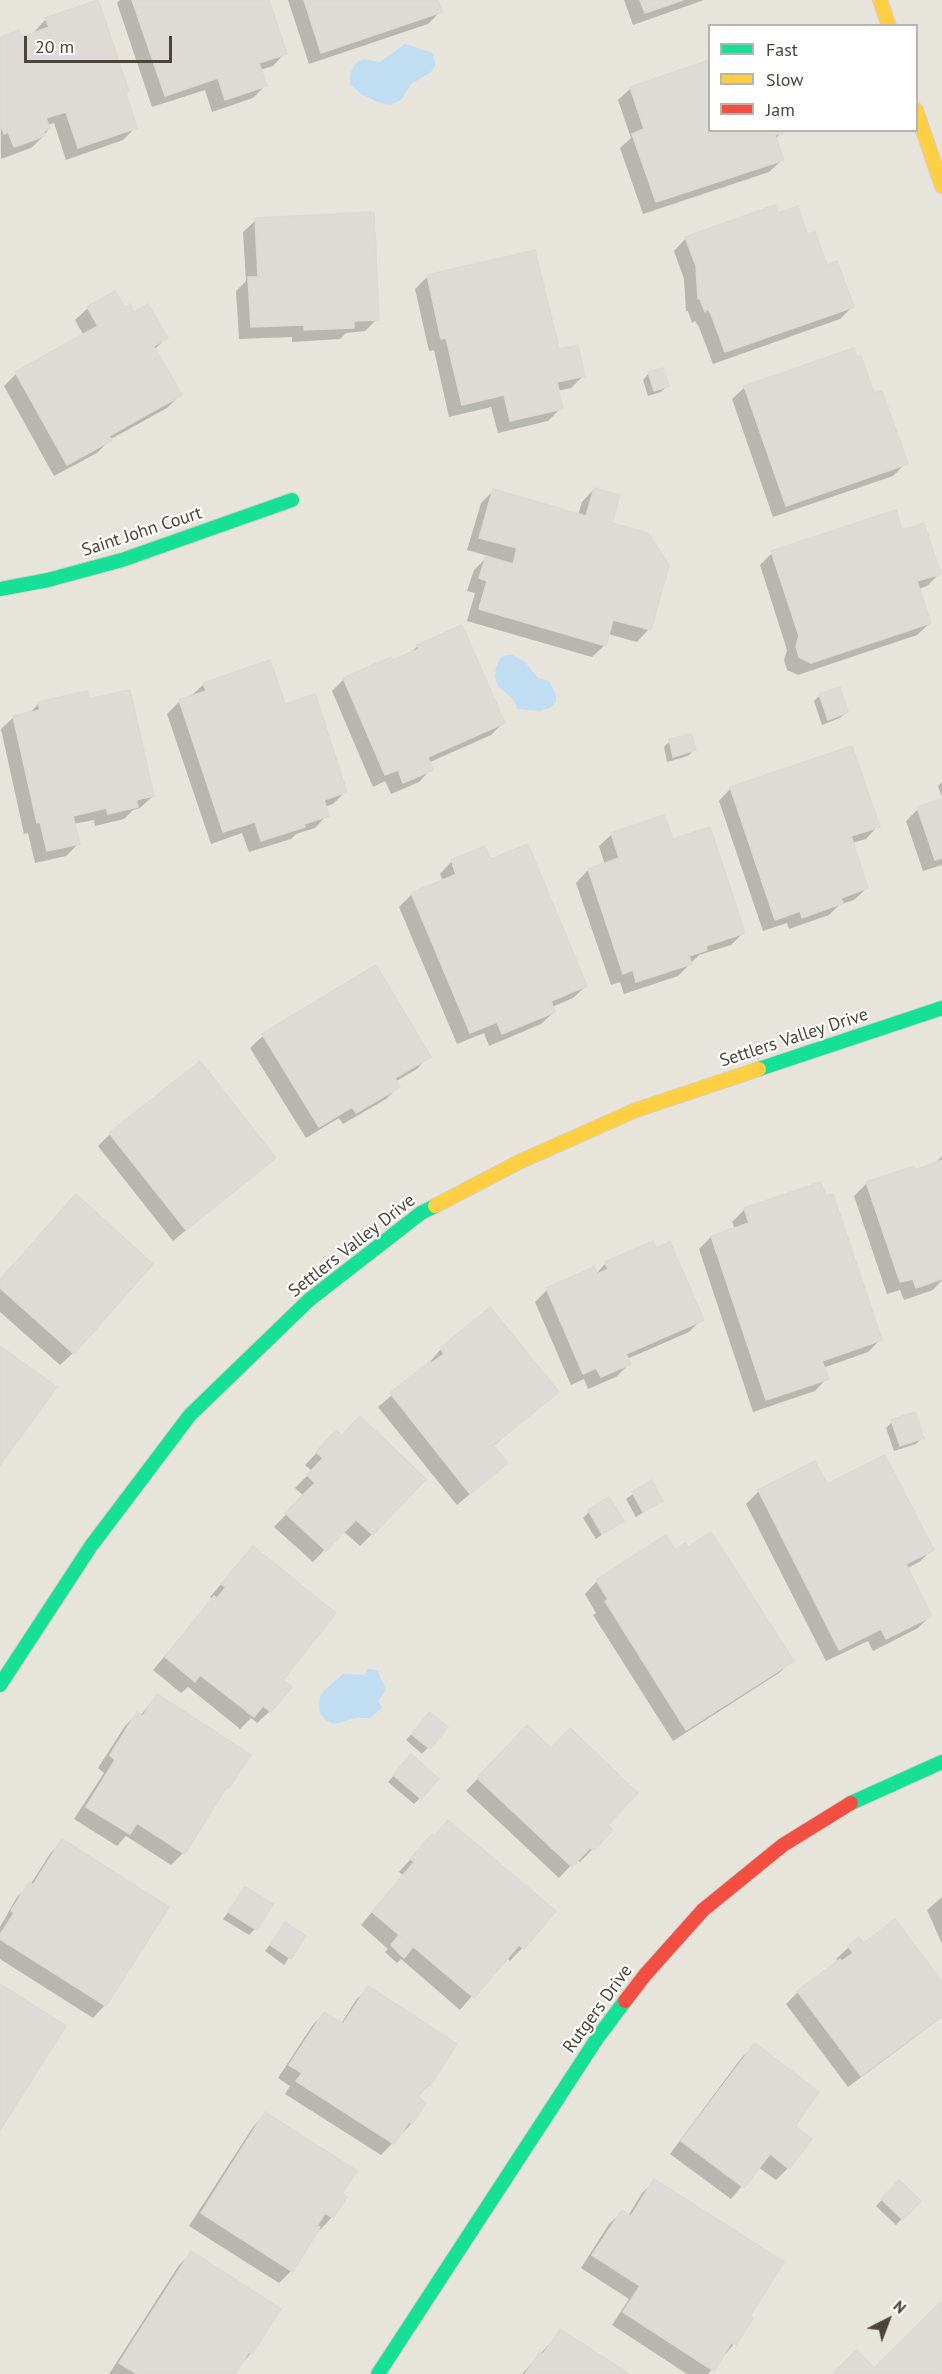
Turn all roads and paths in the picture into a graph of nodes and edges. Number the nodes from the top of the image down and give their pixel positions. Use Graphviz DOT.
graph roads {
  1 [pos="880,0"];
  2 [pos="888,24"];
  3 [pos="918,116"];
  4 [pos="942,186"];
  5 [pos="292,500"];
  6 [pos="0,589"];
  7 [pos="942,1008"];
  8 [pos="0,1686"];
  9 [pos="942,1762"];
  10 [pos="378,2374"];
  1 -- 2 [label="street"];
  3 -- 4 [label="street"];
  5 -- 6 [label="street, Saint John Court"];
  7 -- 8 [label="street, Settlers Valley Drive"];
  9 -- 10 [label="street, Rutgers Drive"];
}
